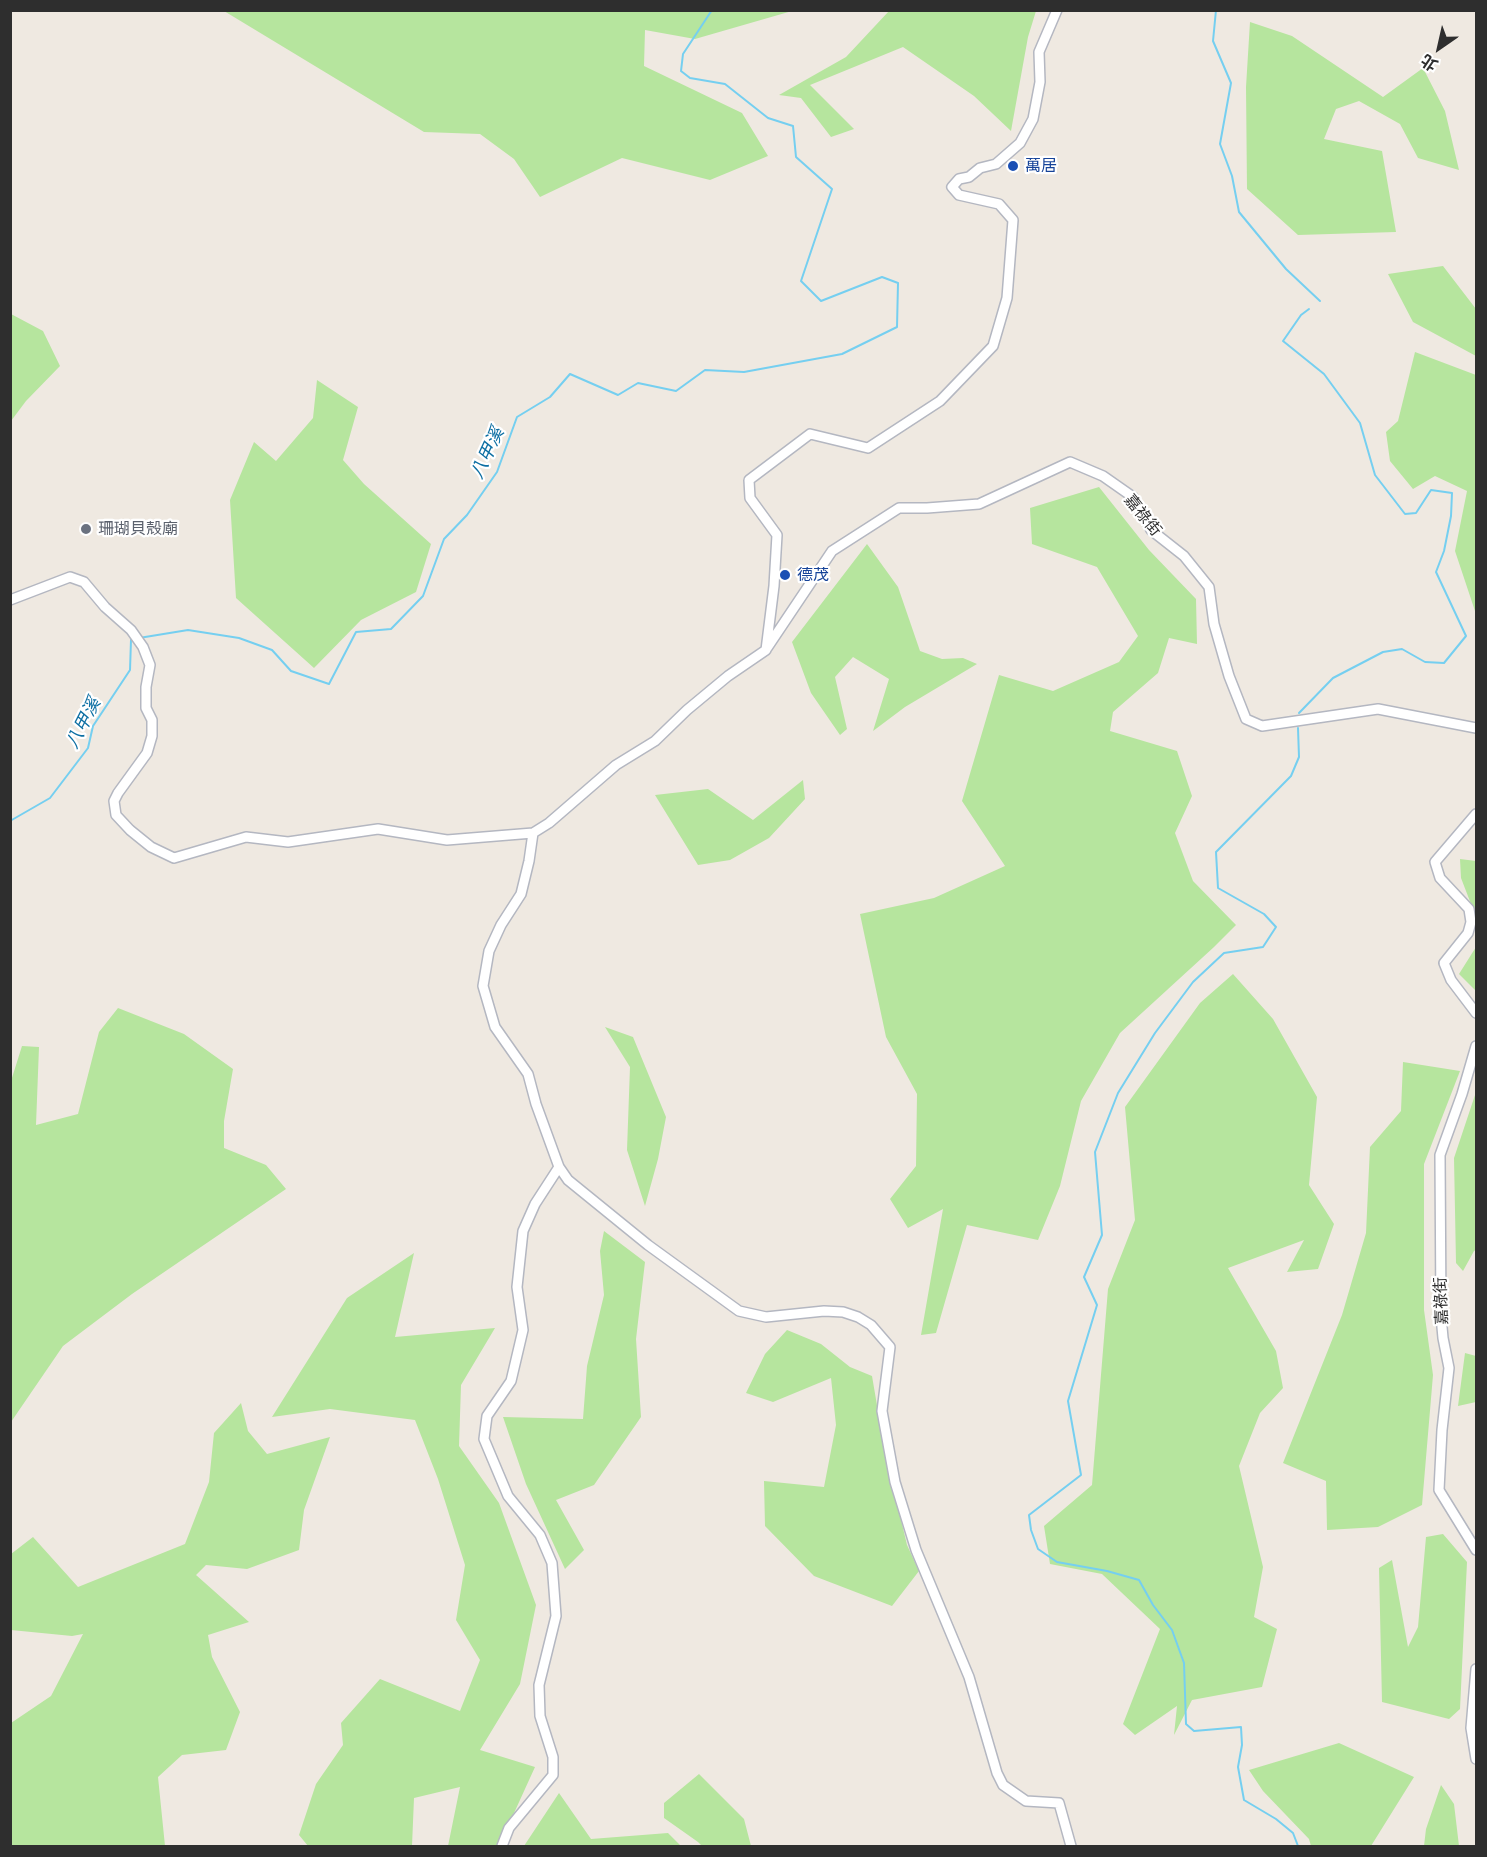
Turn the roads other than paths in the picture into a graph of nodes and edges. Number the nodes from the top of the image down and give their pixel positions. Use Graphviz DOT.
graph roads {
  1 [pos="1057,10"];
  2 [pos="10,600"];
  3 [pos="766,650"];
  4 [pos="1476,728"];
  5 [pos="1476,814"];
  6 [pos="533,833"];
  7 [pos="1476,1013"];
  8 [pos="1476,1046"];
  9 [pos="559,1167"];
  10 [pos="1476,1550"];
  11 [pos="1476,1669"];
  12 [pos="1476,1759"];
  13 [pos="502,1846"];
  14 [pos="1071,1846"];
  1 -- 3 [label="street"];
  2 -- 6 [label="street"];
  3 -- 4 [label="street, 嘉祿街"];
  3 -- 6 [label="street"];
  5 -- 7 [label="street"];
  6 -- 9 [label="street"];
  8 -- 10 [label="street, 嘉祿街"];
  9 -- 13 [label="street"];
  9 -- 14 [label="street"];
  11 -- 12 [label="street"];
}
